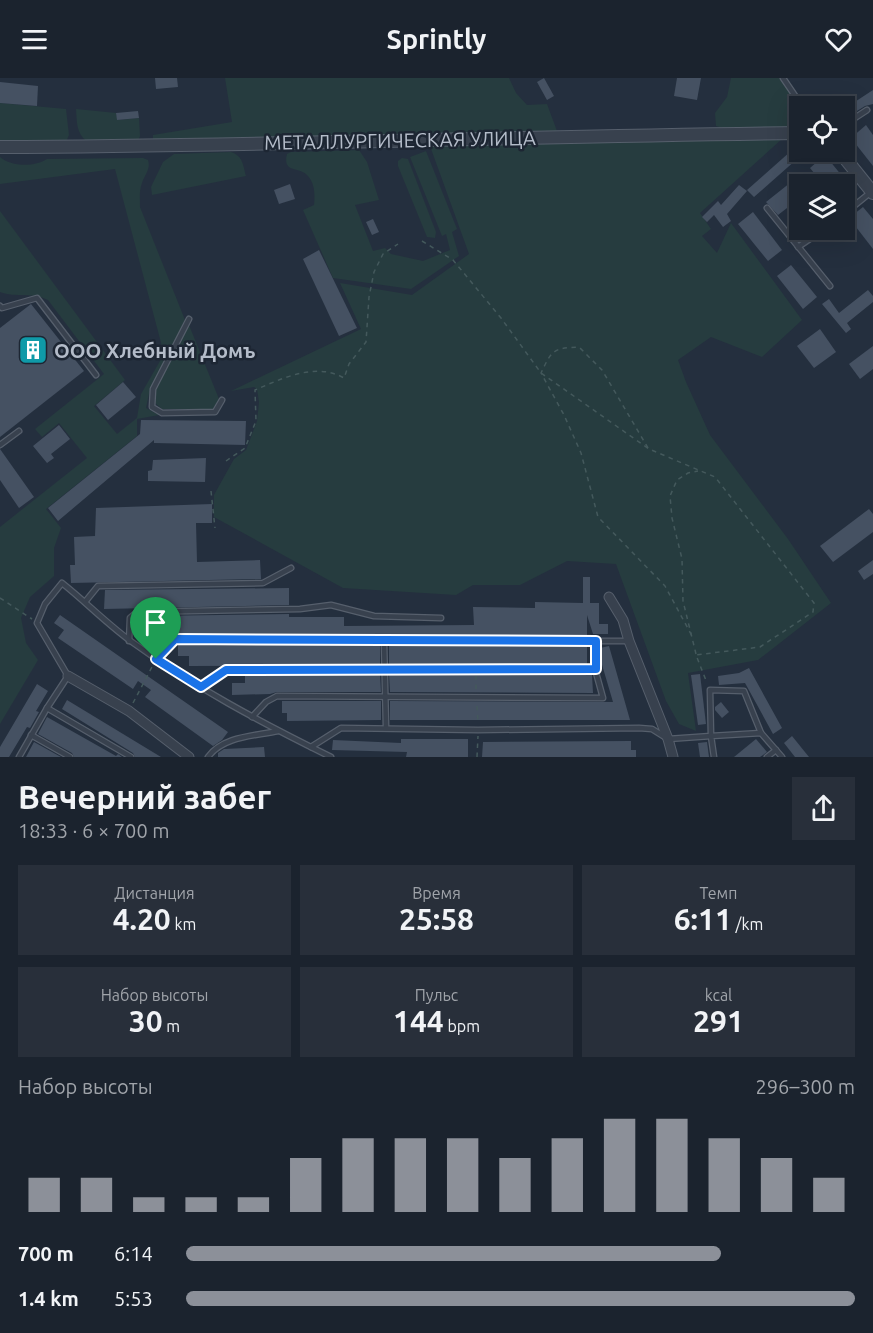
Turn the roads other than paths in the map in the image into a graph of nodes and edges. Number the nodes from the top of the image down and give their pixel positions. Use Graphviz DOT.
graph roads {
  1 [pos="783,78"];
  2 [pos="795,96"];
  3 [pos="867,110"];
  4 [pos="855,118"];
  5 [pos="789,133"];
  6 [pos="0,147"];
  7 [pos="848,162"];
  8 [pos="872,191"];
  9 [pos="855,205"];
  10 [pos="767,208"];
  11 [pos="808,240"];
  12 [pos="798,247"];
  13 [pos="830,286"];
  14 [pos="1,308"];
  15 [pos="189,319"];
  16 [pos="96,375"];
  17 [pos="222,400"];
  18 [pos="19,431"];
  19 [pos="0,446"];
  20 [pos="291,568"];
  21 [pos="609,597"];
  22 [pos="85,602"];
  23 [pos="441,618"];
  24 [pos="384,640"];
  25 [pos="129,641"];
  26 [pos="596,641"];
  27 [pos="629,641"];
  28 [pos="156,659"];
  29 [pos="385,669"];
  30 [pos="596,669"];
  31 [pos="68,676"];
  32 [pos="201,687"];
  33 [pos="385,698"];
  34 [pos="46,708"];
  35 [pos="252,717"];
  36 [pos="386,727"];
  37 [pos="278,731"];
  38 [pos="761,734"];
  39 [pos="31,735"];
  40 [pos="711,736"];
  41 [pos="668,739"];
  42 [pos="310,747"];
  43 [pos="776,750"];
  44 [pos="20,757"];
  45 [pos="70,757"];
  46 [pos="131,757"];
  47 [pos="189,757"];
  48 [pos="208,757"];
  49 [pos="331,757"];
  50 [pos="673,757"];
  51 [pos="714,757"];
  52 [pos="767,757"];
  53 [pos="782,757"];
  1 -- 2 [label="lane"];
  3 -- 4 [label="lane"];
  5 -- 6 [label="street, МЕТАЛЛУРГИЧЕСКАЯ УЛИЦА"];
  7 -- 8 [label="street"];
  8 -- 9 [label="lane"];
  10 -- 12 [label="lane"];
  11 -- 12 [label="lane"];
  12 -- 13 [label="lane"];
  14 -- 16 [label="lane"];
  15 -- 17 [label="lane"];
  18 -- 19 [label="lane"];
  20 -- 22 [label="lane"];
  21 -- 27 [label="street"];
  22 -- 25 [label="lane"];
  22 -- 31 [label="lane"];
  23 -- 25 [label="lane"];
  24 -- 26 [label="lane"];
  24 -- 28 [label="lane"];
  24 -- 29 [label="lane"];
  25 -- 28 [label="lane"];
  26 -- 27 [label="lane"];
  26 -- 30 [label="lane"];
  27 -- 41 [label="street"];
  28 -- 32 [label="lane"];
  29 -- 30 [label="lane"];
  29 -- 32 [label="lane"];
  29 -- 33 [label="lane"];
  30 -- 33 [label="lane"];
  31 -- 34 [label="lane"];
  31 -- 47 [label="street"];
  32 -- 35 [label="lane"];
  33 -- 35 [label="lane"];
  33 -- 36 [label="lane"];
  34 -- 39 [label="lane"];
  34 -- 46 [label="lane"];
  35 -- 37 [label="lane"];
  36 -- 41 [label="lane"];
  36 -- 42 [label="lane"];
  37 -- 42 [label="lane"];
  37 -- 48 [label="lane"];
  38 -- 40 [label="lane"];
  38 -- 40 [label="lane"];
  38 -- 43 [label="lane"];
  39 -- 44 [label="lane"];
  39 -- 45 [label="lane"];
  40 -- 41 [label="lane"];
  40 -- 51 [label="lane"];
  41 -- 50 [label="street"];
  42 -- 49 [label="lane"];
  43 -- 52 [label="lane"];
  43 -- 53 [label="lane"];
}
